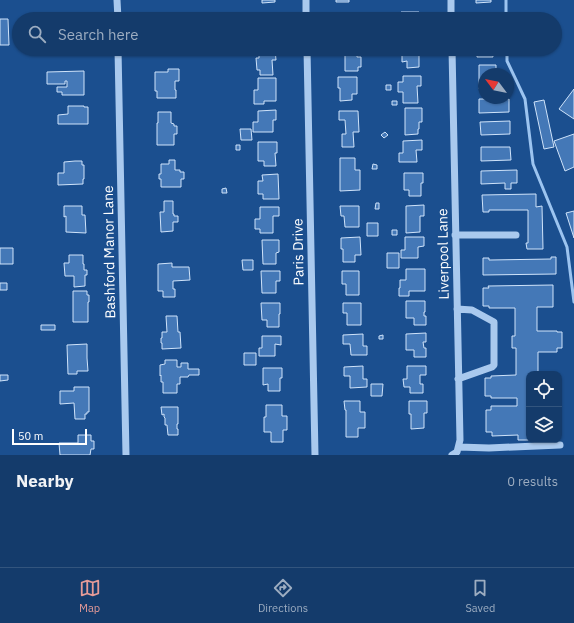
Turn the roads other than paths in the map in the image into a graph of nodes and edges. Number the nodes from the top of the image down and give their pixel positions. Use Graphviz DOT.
graph roads {
  1 [pos="117,0"];
  2 [pos="306,0"];
  3 [pos="451,0"];
  4 [pos="118,12"];
  5 [pos="306,12"];
  6 [pos="451,12"];
  7 [pos="118,56"];
  8 [pos="307,56"];
  9 [pos="452,56"];
  10 [pos="456,235"];
  11 [pos="516,235"];
  12 [pos="457,309"];
  13 [pos="458,379"];
  14 [pos="560,445"];
  15 [pos="459,447"];
  16 [pos="126,455"];
  17 [pos="316,455"];
  18 [pos="452,455"];
  1 -- 4 [label="street"];
  2 -- 5 [label="street"];
  3 -- 6 [label="street"];
  7 -- 16 [label="street, Bashford Manor Lane"];
  8 -- 17 [label="street, Paris Drive"];
  9 -- 10 [label="street, Liverpool Lane"];
  10 -- 11 [label="street"];
  10 -- 12 [label="street, Liverpool Lane"];
  12 -- 13 [label="street, Liverpool Lane"];
  12 -- 13 [label="street"];
  13 -- 15 [label="street, Liverpool Lane"];
  14 -- 15 [label="street"];
  15 -- 18 [label="street"];
}
